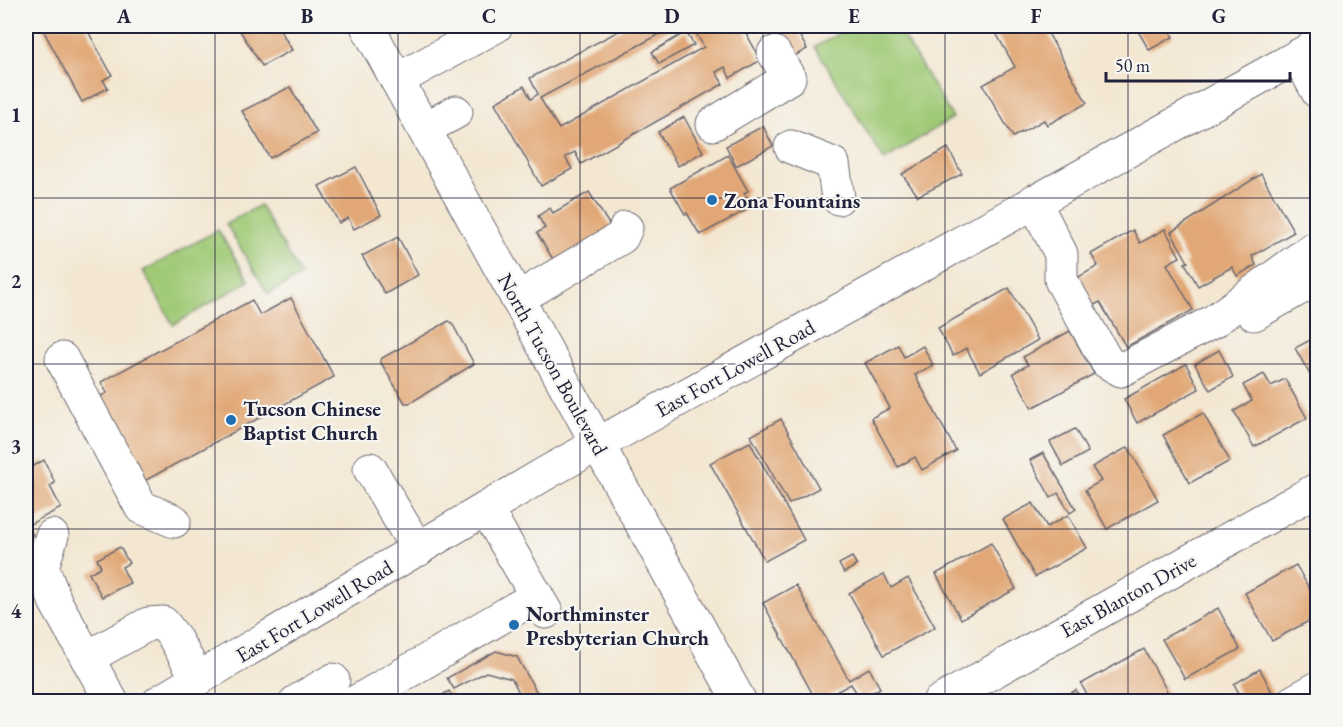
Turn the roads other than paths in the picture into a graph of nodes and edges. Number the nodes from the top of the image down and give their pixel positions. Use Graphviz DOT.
graph roads {
  1 [pos="367,26"];
  2 [pos="496,26"];
  3 [pos="1307,51"];
  4 [pos="774,53"];
  5 [pos="397,80"];
  6 [pos="1317,92"];
  7 [pos="456,112"];
  8 [pos="713,124"];
  9 [pos="424,129"];
  10 [pos="791,147"];
  11 [pos="838,198"];
  12 [pos="1034,201"];
  13 [pos="626,228"];
  14 [pos="1314,264"];
  15 [pos="518,298"];
  16 [pos="62,359"];
  17 [pos="1131,382"];
  18 [pos="597,445"];
  19 [pos="370,469"];
  20 [pos="1317,489"];
  21 [pos="486,509"];
  22 [pos="174,520"];
  23 [pos="52,536"];
  24 [pos="418,550"];
  25 [pos="87,658"];
  26 [pos="198,679"];
  27 [pos="1317,688"];
  28 [pos="345,691"];
  29 [pos="112,702"];
  30 [pos="159,702"];
  31 [pos="296,702"];
  32 [pos="740,702"];
  33 [pos="939,702"];
  34 [pos="1293,702"];
  1 -- 5 [label="main road, North Tucson Boulevard"];
  2 -- 5 [label="main road"];
  3 -- 6 [label="main road"];
  3 -- 12 [label="main road, East Fort Lowell Road"];
  4 -- 8 [label="main road"];
  5 -- 9 [label="main road, North Tucson Boulevard"];
  7 -- 9 [label="main road"];
  9 -- 15 [label="main road, North Tucson Boulevard"];
  10 -- 11 [label="main road"];
  12 -- 14 [label="main road"];
  12 -- 18 [label="main road, East Fort Lowell Road"];
  13 -- 15 [label="main road"];
  14 -- 17 [label="main road"];
  15 -- 18 [label="main road, North Tucson Boulevard"];
  16 -- 22 [label="main road"];
  18 -- 21 [label="main road, East Fort Lowell Road"];
  18 -- 32 [label="main road, North Tucson Boulevard"];
  19 -- 24 [label="main road"];
  20 -- 33 [label="main road, East Blanton Drive"];
  21 -- 24 [label="main road, East Fort Lowell Road"];
  21 -- 28 [label="main road"];
  23 -- 25 [label="main road"];
  24 -- 26 [label="main road, East Fort Lowell Road"];
  25 -- 26 [label="main road"];
  25 -- 29 [label="main road"];
  26 -- 30 [label="main road, East Fort Lowell Road"];
  27 -- 34 [label="main road"];
  28 -- 31 [label="main road"];
}
